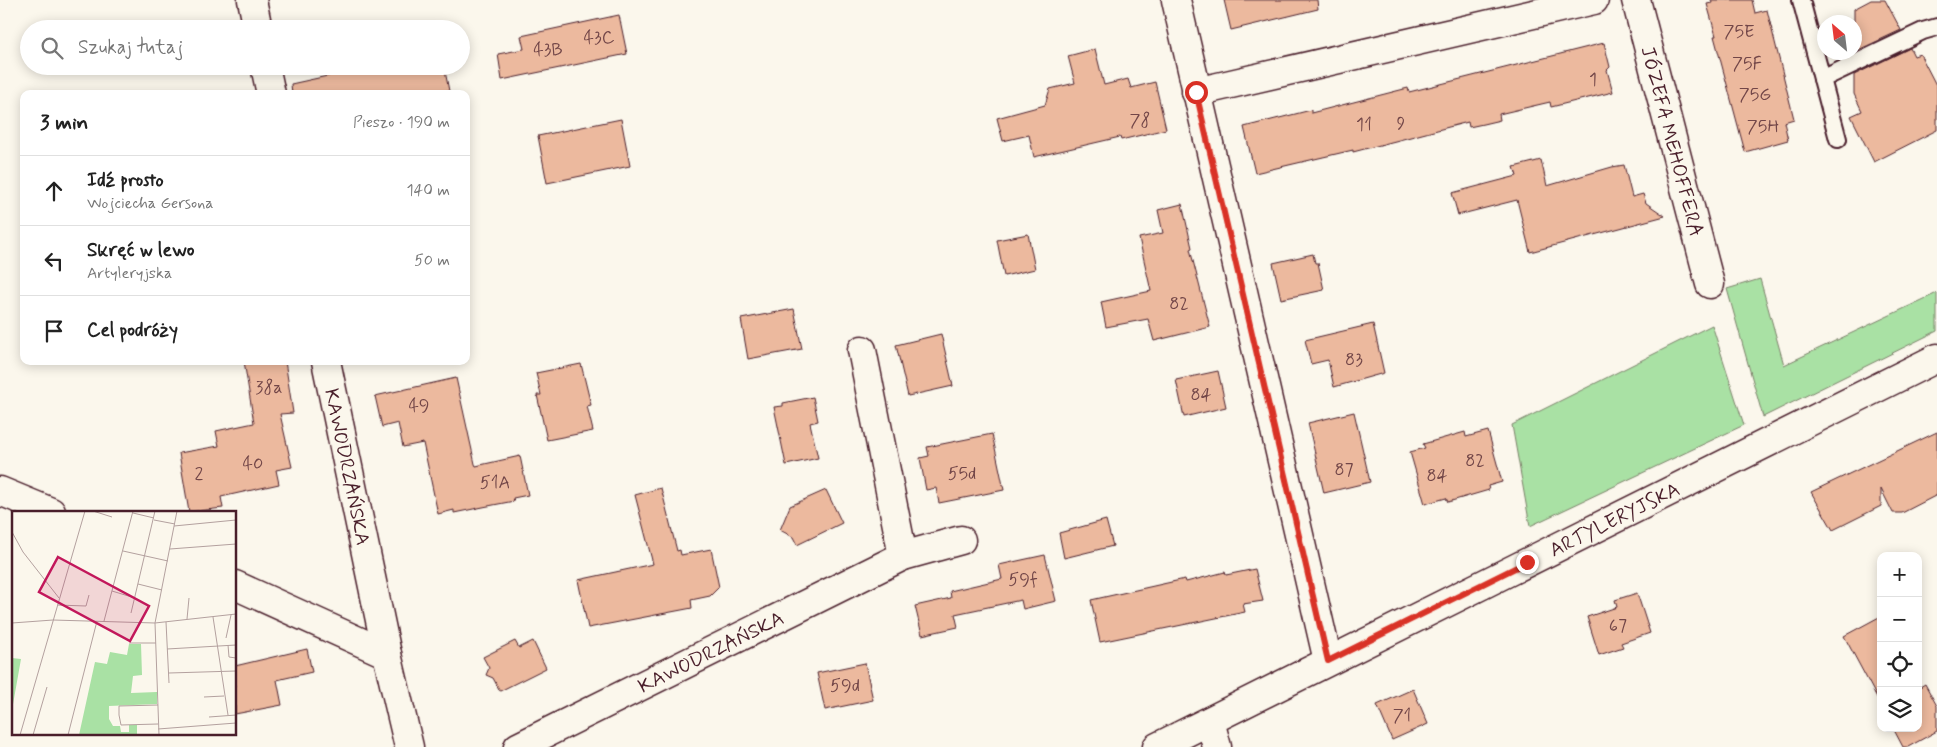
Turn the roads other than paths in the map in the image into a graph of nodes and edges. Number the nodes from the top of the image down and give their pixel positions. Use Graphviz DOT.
graph roads {
  1 [pos="252,0"];
  2 [pos="1176,0"];
  3 [pos="1594,0"];
  4 [pos="1636,0"];
  5 [pos="1802,0"];
  6 [pos="256,20"];
  7 [pos="1937,27"];
  8 [pos="267,75"];
  9 [pos="1822,80"];
  10 [pos="270,90"];
  11 [pos="1196,92"];
  12 [pos="1838,139"];
  13 [pos="1710,284"];
  14 [pos="862,350"];
  15 [pos="1937,358"];
  16 [pos="327,365"];
  17 [pos="0,491"];
  18 [pos="49,511"];
  19 [pos="961,540"];
  20 [pos="903,556"];
  21 [pos="236,585"];
  22 [pos="387,654"];
  23 [pos="1328,661"];
  24 [pos="1210,721"];
  25 [pos="410,747"];
  26 [pos="518,747"];
  27 [pos="1157,747"];
  28 [pos="1217,747"];
  1 -- 6 [label="street"];
  2 -- 11 [label="street"];
  3 -- 11 [label="street"];
  4 -- 13 [label="street, JÓZEFA MEHOFFERA"];
  5 -- 9 [label="lane"];
  7 -- 9 [label="lane"];
  8 -- 10 [label="street"];
  9 -- 12 [label="lane"];
  11 -- 23 [label="street"];
  14 -- 20 [label="street"];
  15 -- 23 [label="street, ARTYLERYJSKA"];
  16 -- 22 [label="street, KAWODRZAŃSKA"];
  17 -- 18 [label="street"];
  19 -- 20 [label="street, KAWODRZAŃSKA"];
  20 -- 26 [label="street, KAWODRZAŃSKA"];
  21 -- 22 [label="street"];
  22 -- 25 [label="street, KAWODRZAŃSKA"];
  23 -- 24 [label="street, ARTYLERYJSKA"];
  24 -- 27 [label="street, ARTYLERYJSKA"];
  24 -- 28 [label="street"];
}
